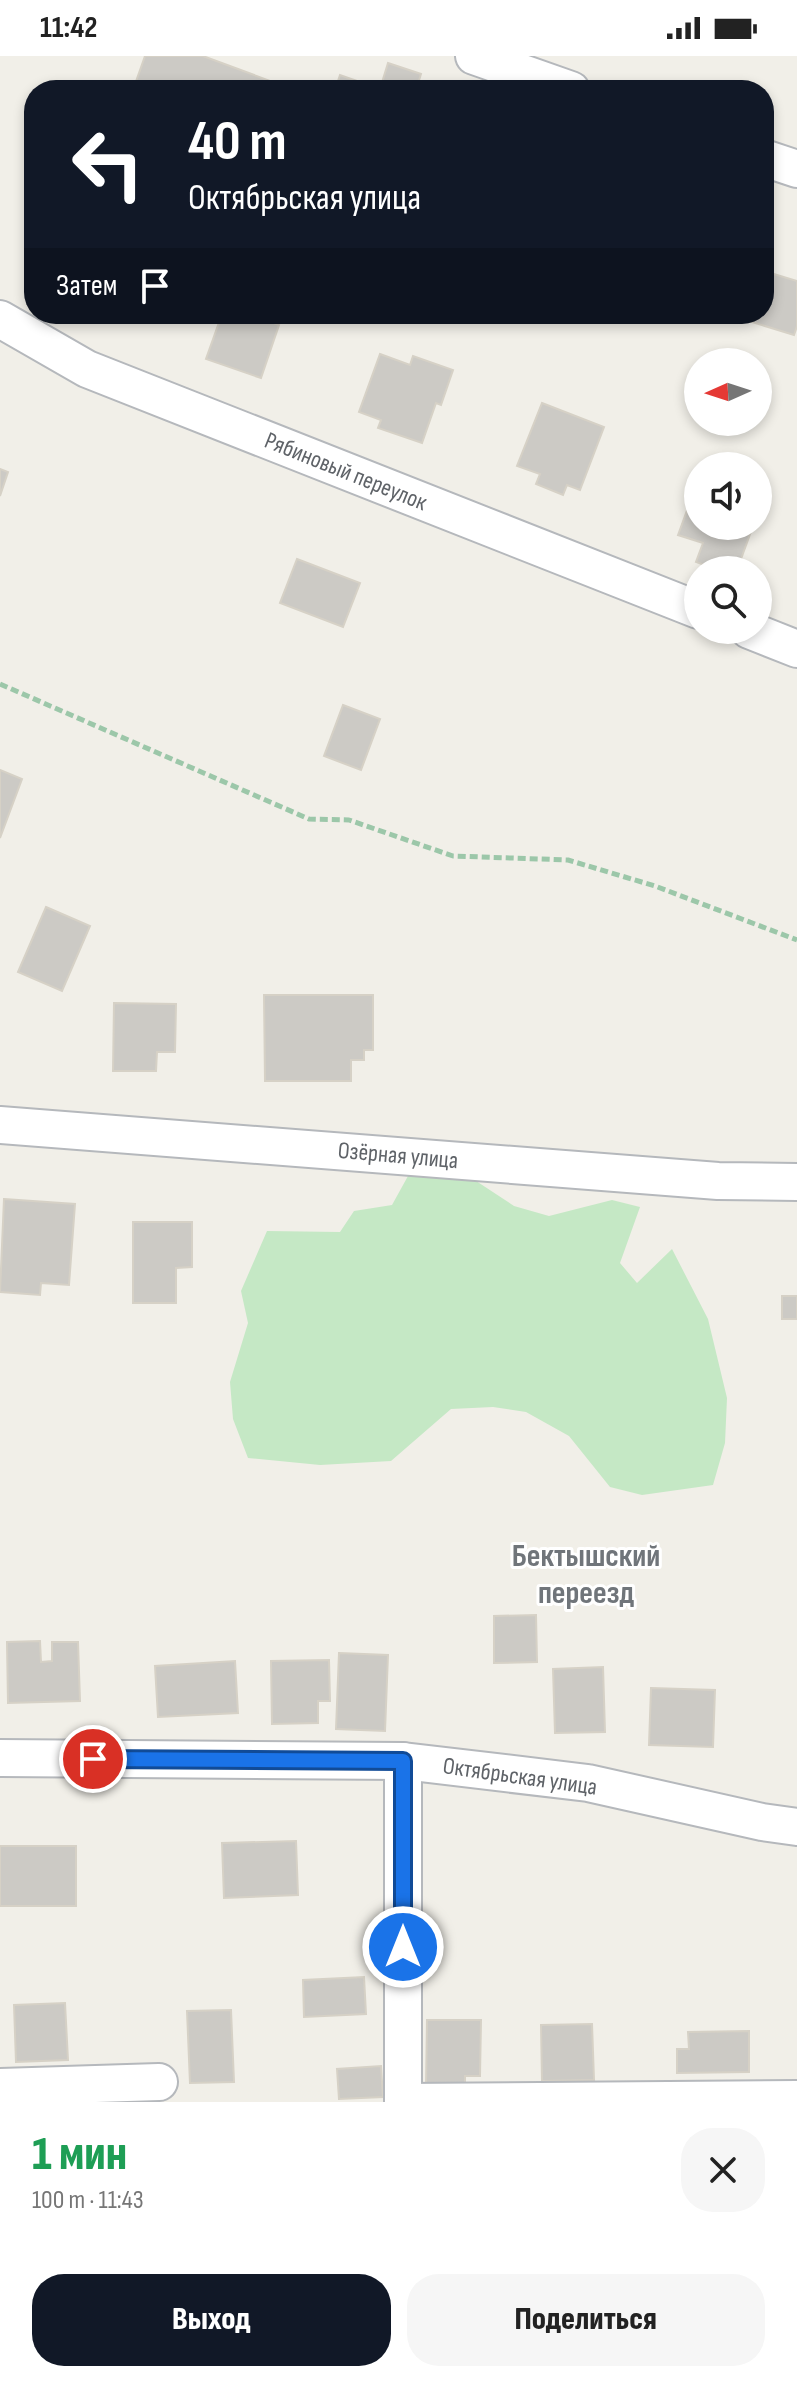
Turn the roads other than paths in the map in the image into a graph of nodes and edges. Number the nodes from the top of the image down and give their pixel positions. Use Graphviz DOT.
graph roads {
  1 [pos="474,56"];
  2 [pos="542,80"];
  3 [pos="774,161"];
  4 [pos="797,169"];
  5 [pos="0,319"];
  6 [pos="684,604"];
  7 [pos="772,639"];
  8 [pos="797,649"];
  9 [pos="0,1125"];
  10 [pos="797,1182"];
  11 [pos="0,1758"];
  12 [pos="403,1761"];
  13 [pos="797,1827"];
  14 [pos="159,2082"];
  15 [pos="0,2087"];
  16 [pos="797,2099"];
  17 [pos="403,2102"];
  1 -- 2 [label="street"];
  3 -- 4 [label="street"];
  5 -- 6 [label="street, Рябиновый переулок"];
  7 -- 8 [label="street"];
  9 -- 10 [label="street, Озёрная улица"];
  11 -- 12 [label="street, Октябрьская улица"];
  12 -- 13 [label="street, Октябрьская улица"];
  12 -- 17 [label="street"];
  14 -- 15 [label="street"];
  16 -- 17 [label="street"];
}
